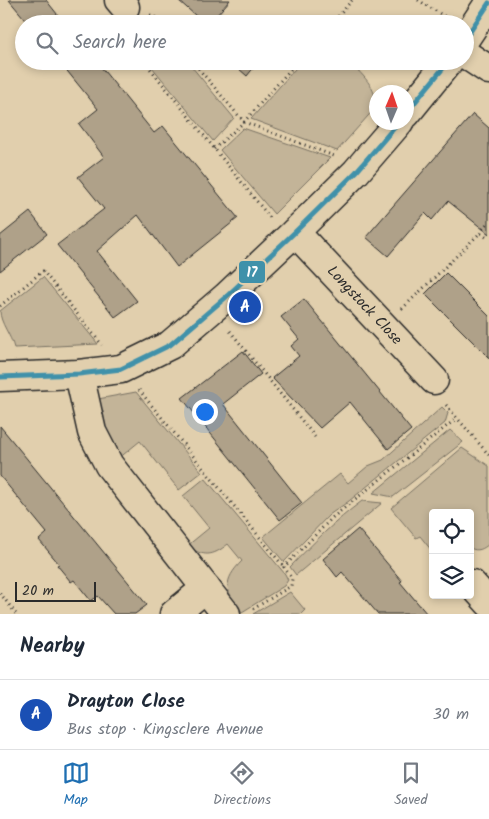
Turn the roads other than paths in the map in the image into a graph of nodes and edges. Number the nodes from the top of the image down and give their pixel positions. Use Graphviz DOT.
graph roads {
  1 [pos="489,2"];
  2 [pos="474,15"];
  3 [pos="474,60"];
  4 [pos="442,70"];
  5 [pos="489,70"];
  6 [pos="414,104"];
  7 [pos="392,130"];
  8 [pos="291,236"];
  9 [pos="79,374"];
  10 [pos="0,377"];
  11 [pos="434,380"];
  12 [pos="206,588"];
  13 [pos="239,612"];
  14 [pos="174,614"];
  1 -- 2 [label="street"];
  3 -- 5 [label="street"];
  4 -- 6 [label="street"];
  7 -- 8 [label="street"];
  8 -- 9 [label="street"];
  8 -- 11 [label="street, Longstock Close"];
  9 -- 10 [label="street"];
  9 -- 12 [label="street"];
  12 -- 13 [label="street"];
  12 -- 14 [label="street"];
}
